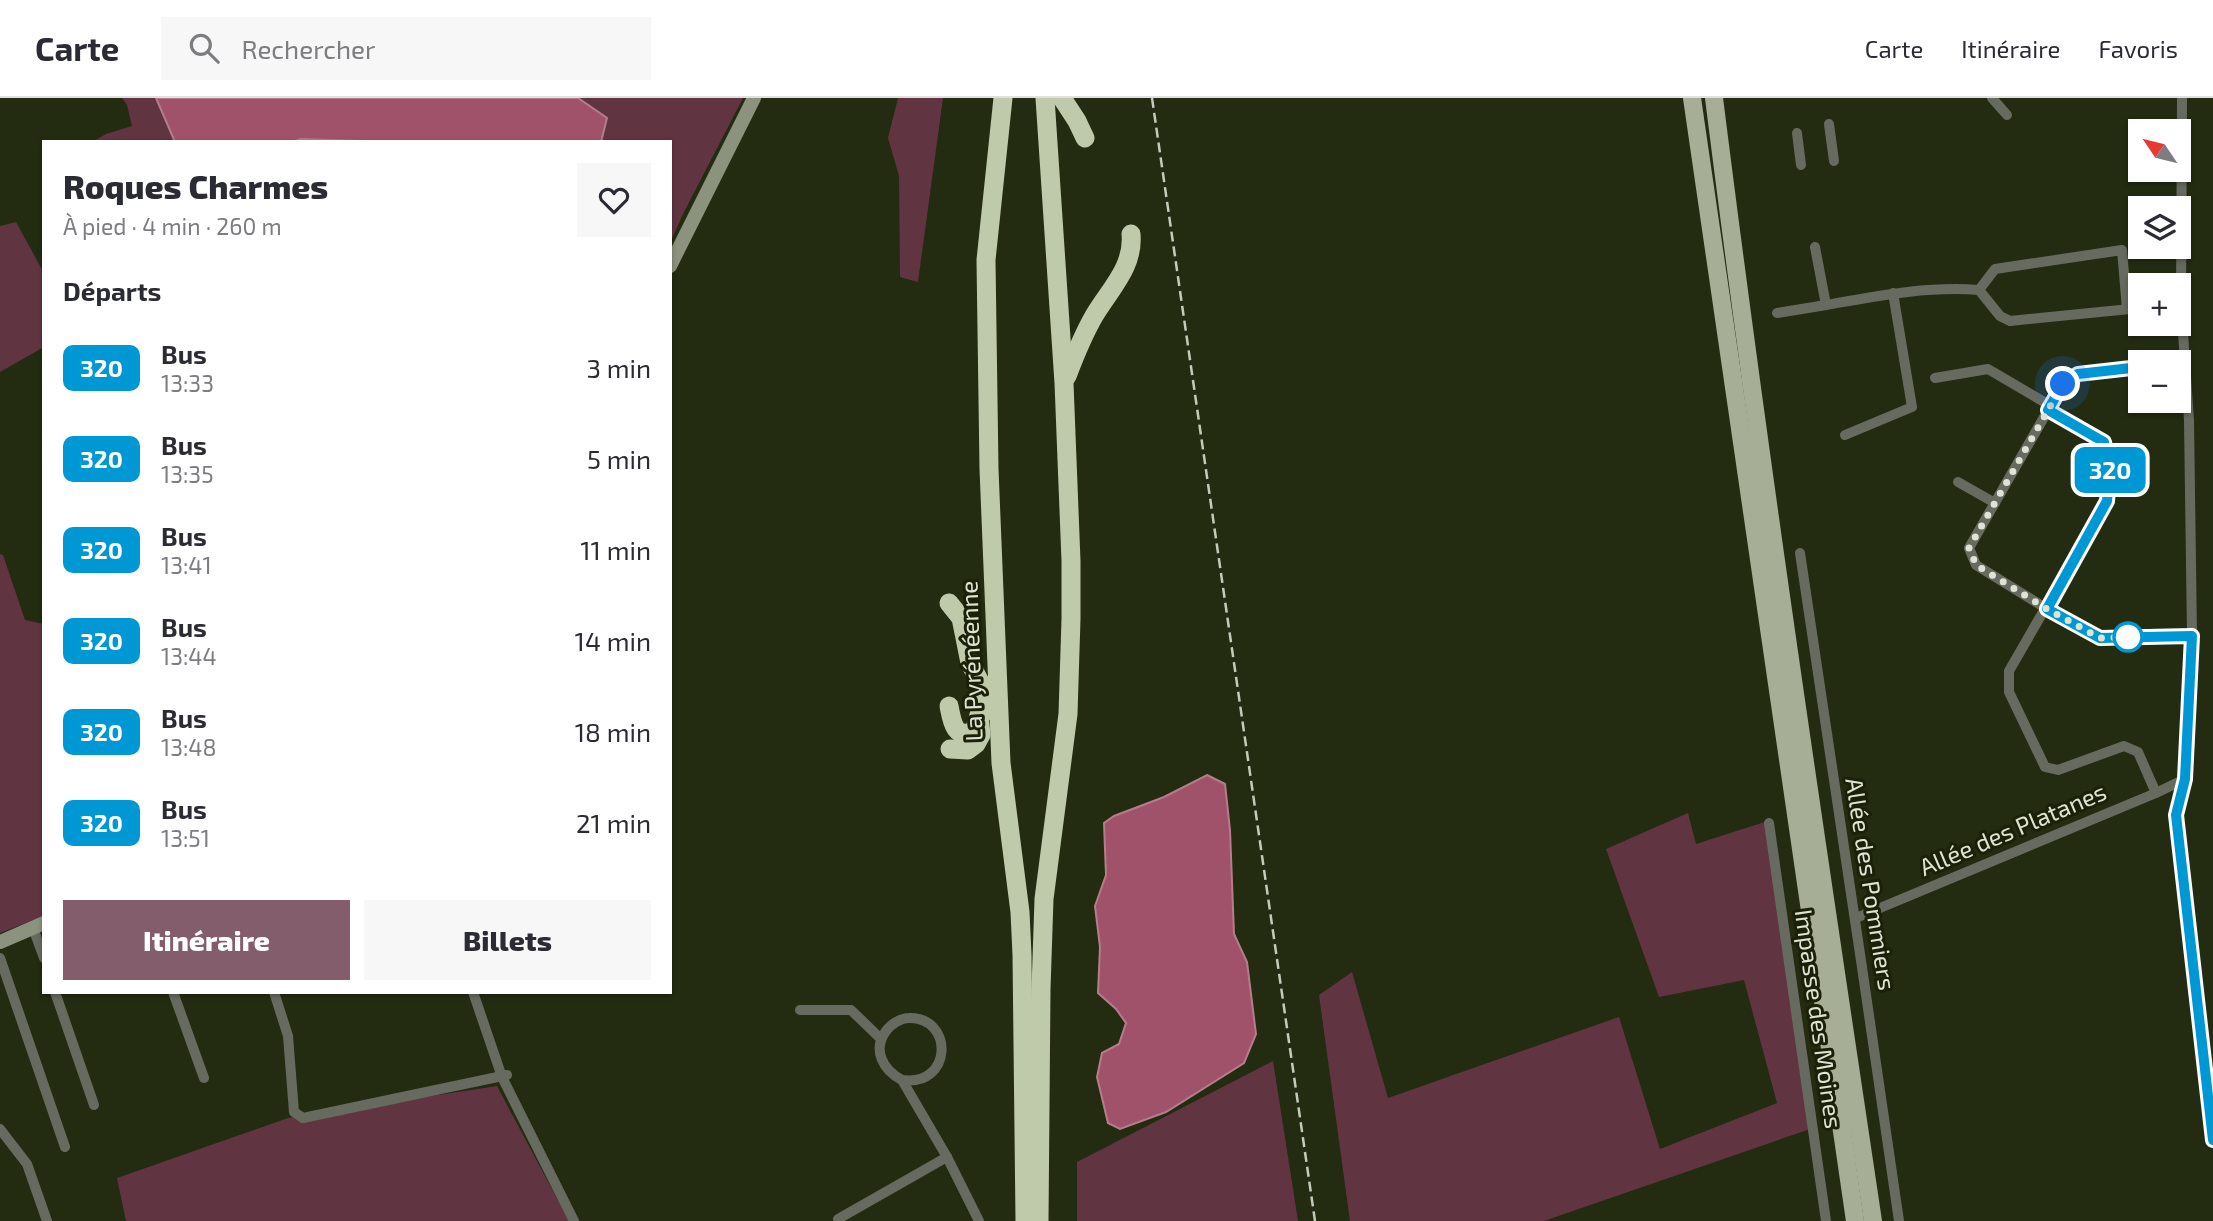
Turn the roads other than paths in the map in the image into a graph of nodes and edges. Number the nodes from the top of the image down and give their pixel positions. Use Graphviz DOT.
graph roads {
  1 [pos="754,98"];
  2 [pos="1003,98"];
  3 [pos="1045,98"];
  4 [pos="1062,98"];
  5 [pos="1692,98"];
  6 [pos="1714,98"];
  7 [pos="1992,98"];
  8 [pos="2182,98"];
  9 [pos="2007,114"];
  10 [pos="1829,124"];
  11 [pos="1797,132"];
  12 [pos="1085,138"];
  13 [pos="1834,161"];
  14 [pos="1801,165"];
  15 [pos="1131,234"];
  16 [pos="1815,247"];
  17 [pos="672,262"];
  18 [pos="2180,273"];
  19 [pos="1979,290"];
  20 [pos="1893,293"];
  21 [pos="1826,305"];
  22 [pos="2127,309"];
  23 [pos="1777,313"];
  24 [pos="2128,368"];
  25 [pos="1935,378"];
  26 [pos="1064,383"];
  27 [pos="2050,408"];
  28 [pos="2188,413"];
  29 [pos="1845,435"];
  30 [pos="1958,482"];
  31 [pos="1996,503"];
  32 [pos="1800,553"];
  33 [pos="949,603"];
  34 [pos="2047,609"];
  35 [pos="2192,636"];
  36 [pos="996,652"];
  37 [pos="970,663"];
  38 [pos="985,692"];
  39 [pos="949,706"];
  40 [pos="979,715"];
  41 [pos="999,719"];
  42 [pos="950,749"];
  43 [pos="2185,779"];
  44 [pos="2156,793"];
  45 [pos="1769,822"];
  46 [pos="1856,918"];
  47 [pos="38,925"];
  48 [pos="0,942"];
  49 [pos="42,947"];
  50 [pos="0,958"];
  51 [pos="56,994"];
  52 [pos="174,994"];
  53 [pos="275,994"];
  54 [pos="474,994"];
  55 [pos="800,1010"];
  56 [pos="881,1039"];
  57 [pos="505,1076"];
  58 [pos="204,1078"];
  59 [pos="902,1080"];
  60 [pos="94,1105"];
  61 [pos="0,1129"];
  62 [pos="2213,1139"];
  63 [pos="65,1147"];
  64 [pos="947,1157"];
  65 [pos="838,1219"];
  66 [pos="47,1221"];
  67 [pos="574,1221"];
  68 [pos="979,1221"];
  69 [pos="1025,1221"];
  70 [pos="1040,1221"];
  71 [pos="1826,1221"];
  72 [pos="1855,1221"];
  73 [pos="1873,1221"];
  74 [pos="1899,1221"];
  1 -- 17 [label="main road"];
  2 -- 36 [label="highway, La Pyrénéenne"];
  3 -- 26 [label="highway"];
  4 -- 12 [label="highway"];
  5 -- 72 [label="main road"];
  6 -- 73 [label="main road"];
  7 -- 9 [label="street"];
  8 -- 18 [label="street"];
  10 -- 13 [label="street"];
  11 -- 14 [label="street"];
  15 -- 26 [label="highway"];
  16 -- 21 [label="street"];
  19 -- 20 [label="street"];
  19 -- 22 [label="street"];
  19 -- 22 [label="street"];
  20 -- 21 [label="street"];
  20 -- 29 [label="street"];
  21 -- 23 [label="street"];
  24 -- 27 [label="street"];
  25 -- 27 [label="street"];
  26 -- 70 [label="highway"];
  27 -- 31 [label="street"];
  27 -- 34 [label="street"];
  28 -- 35 [label="street"];
  30 -- 31 [label="street"];
  31 -- 34 [label="street"];
  32 -- 46 [label="street, Allée des Pommiers"];
  33 -- 37 [label="highway"];
  34 -- 35 [label="street"];
  34 -- 44 [label="street"];
  35 -- 43 [label="street"];
  36 -- 38 [label="highway"];
  36 -- 41 [label="highway, La Pyrénéenne"];
  37 -- 38 [label="highway"];
  37 -- 40 [label="highway"];
  38 -- 40 [label="highway"];
  38 -- 41 [label="highway"];
  39 -- 40 [label="highway"];
  40 -- 42 [label="highway"];
  41 -- 69 [label="highway, La Pyrénéenne"];
  43 -- 44 [label="street, Allée des Platanes"];
  43 -- 62 [label="street"];
  44 -- 46 [label="street, Allée des Platanes"];
  45 -- 71 [label="street, Impasse des Moines"];
  46 -- 74 [label="street, Allée des Pommiers"];
  47 -- 48 [label="main road"];
  47 -- 49 [label="street"];
  50 -- 63 [label="street"];
  51 -- 60 [label="street"];
  52 -- 58 [label="street"];
  53 -- 57 [label="street"];
  54 -- 57 [label="street"];
  55 -- 56 [label="street"];
  56 -- 59 [label="street"];
  56 -- 59 [label="street"];
  57 -- 67 [label="street"];
  59 -- 64 [label="street"];
  61 -- 66 [label="street"];
  64 -- 65 [label="street"];
  64 -- 68 [label="street"];
}
